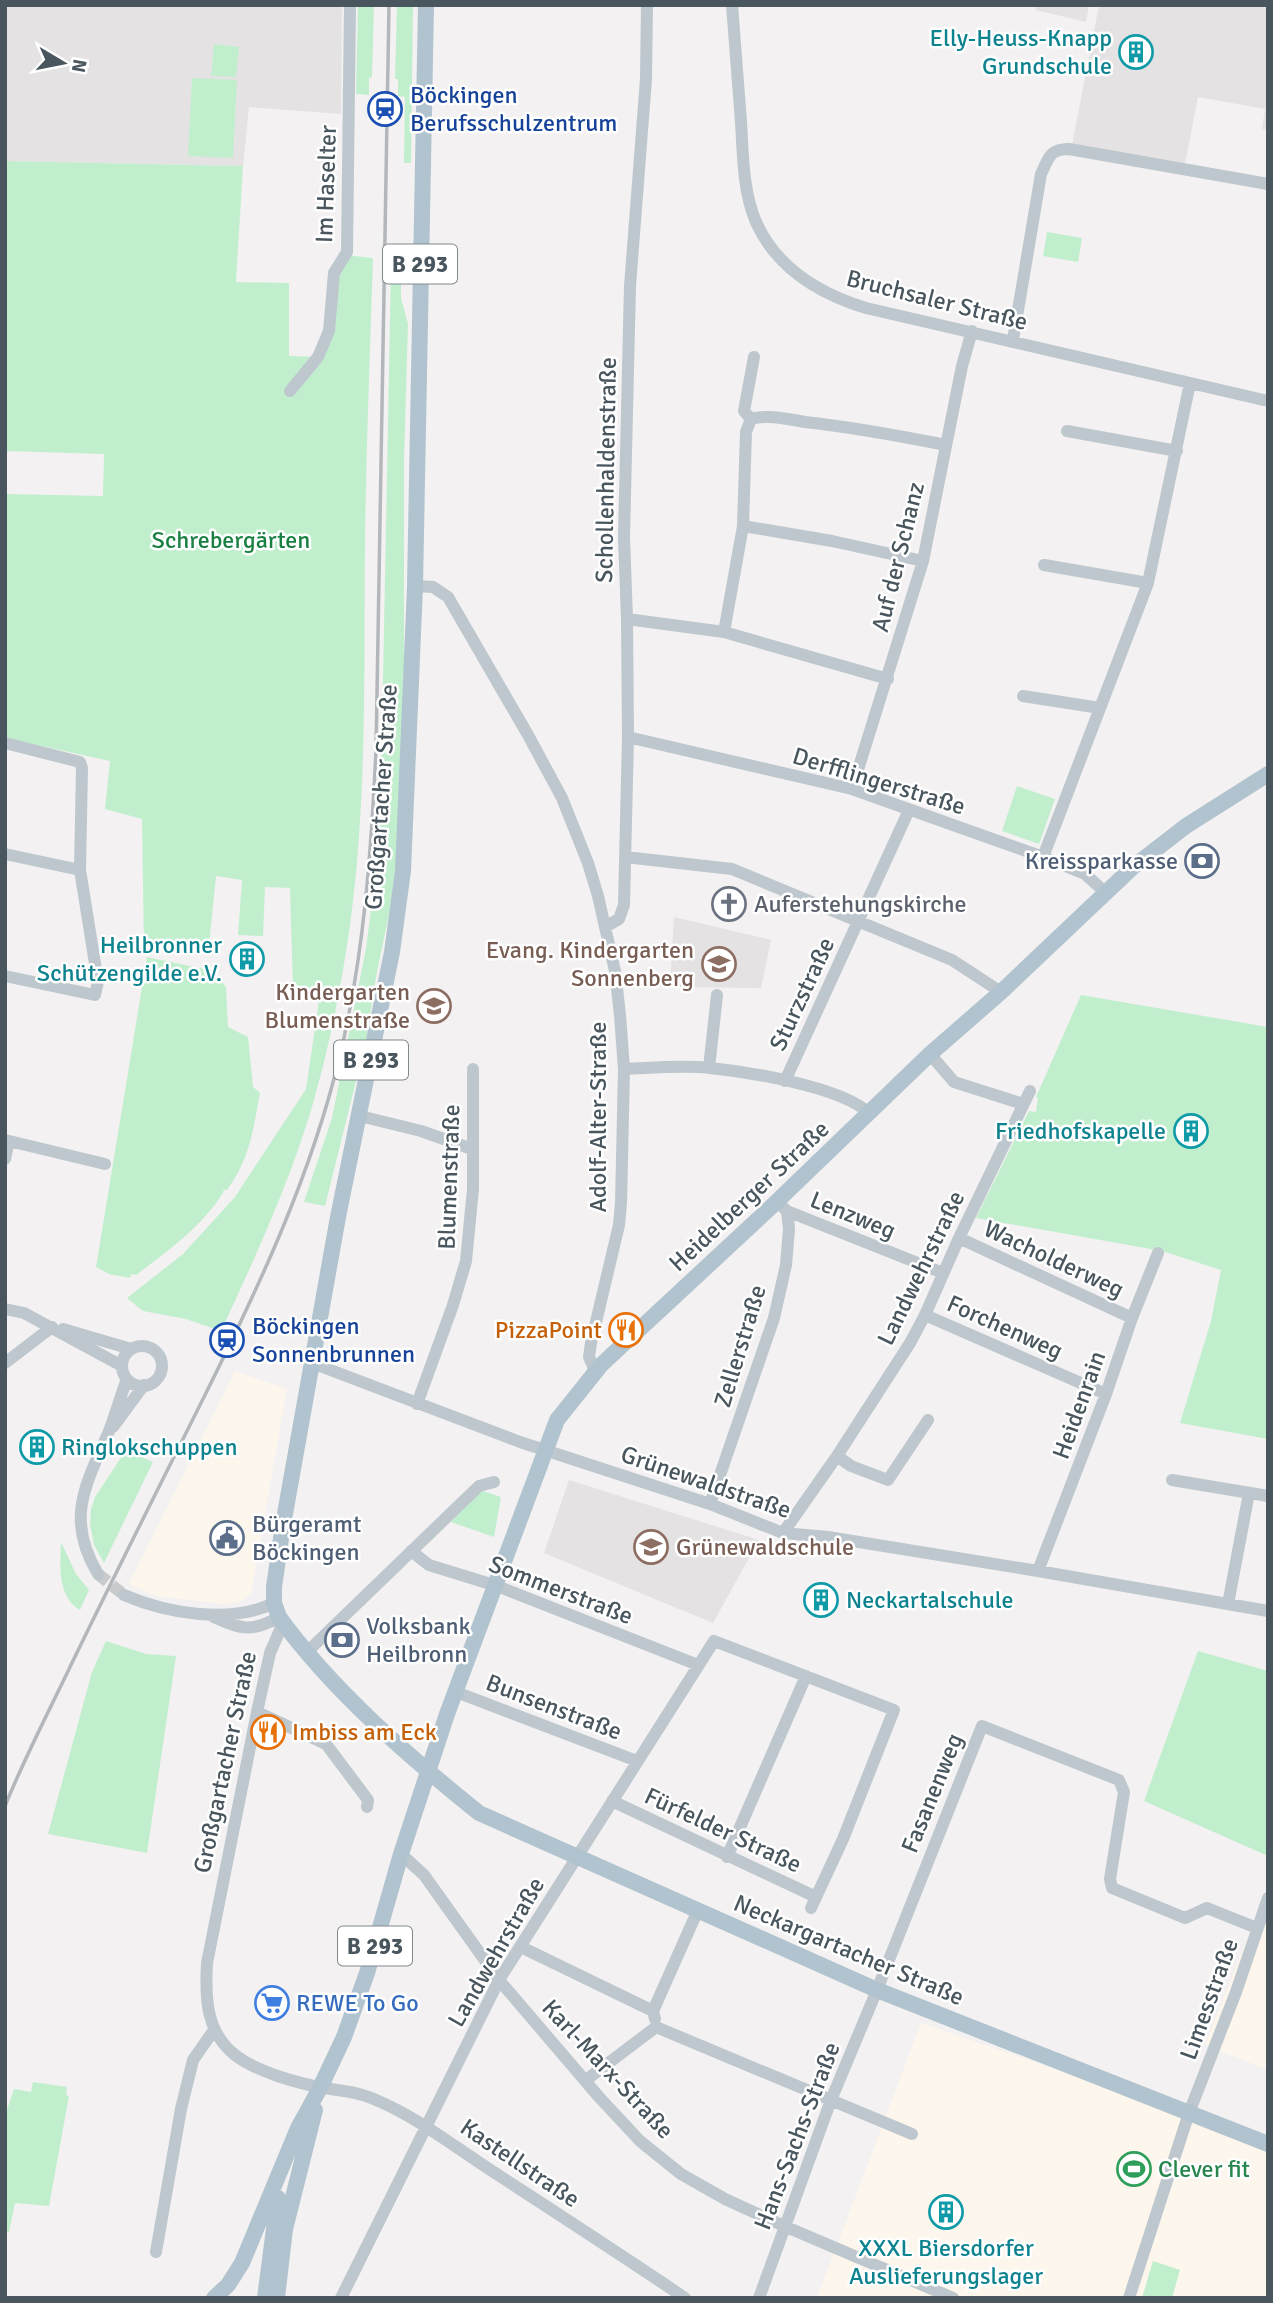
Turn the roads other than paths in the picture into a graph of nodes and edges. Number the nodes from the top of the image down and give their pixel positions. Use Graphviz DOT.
graph roads {
  1 [pos="351,5"];
  2 [pos="426,5"];
  3 [pos="647,5"];
  4 [pos="732,5"];
  5 [pos="1268,184"];
  6 [pos="972,331"];
  7 [pos="1013,340"];
  8 [pos="754,357"];
  9 [pos="1190,383"];
  10 [pos="290,391"];
  11 [pos="1268,401"];
  12 [pos="751,419"];
  13 [pos="1068,431"];
  14 [pos="946,445"];
  15 [pos="1177,451"];
  16 [pos="743,526"];
  17 [pos="923,561"];
  18 [pos="1044,565"];
  19 [pos="1148,583"];
  20 [pos="415,586"];
  21 [pos="627,619"];
  22 [pos="724,632"];
  23 [pos="888,679"];
  24 [pos="1023,695"];
  25 [pos="1100,708"];
  26 [pos="628,737"];
  27 [pos="5,743"];
  28 [pos="1268,774"];
  29 [pos="852,789"];
  30 [pos="909,810"];
  31 [pos="5,854"];
  32 [pos="625,857"];
  33 [pos="1042,857"];
  34 [pos="80,870"];
  35 [pos="1106,893"];
  36 [pos="859,920"];
  37 [pos="605,927"];
  38 [pos="5,976"];
  39 [pos="1000,992"];
  40 [pos="717,995"];
  41 [pos="930,1054"];
  42 [pos="709,1068"];
  43 [pos="473,1069"];
  44 [pos="624,1069"];
  45 [pos="785,1081"];
  46 [pos="1030,1091"];
  47 [pos="1023,1104"];
  48 [pos="869,1113"];
  49 [pos="360,1116"];
  50 [pos="7,1141"];
  51 [pos="472,1149"];
  52 [pos="5,1159"];
  53 [pos="104,1164"];
  54 [pos="782,1206"];
  55 [pos="959,1238"];
  56 [pos="1158,1253"];
  57 [pos="943,1273"];
  58 [pos="5,1309"];
  59 [pos="925,1315"];
  60 [pos="1132,1318"];
  61 [pos="52,1327"];
  62 [pos="131,1349"];
  63 [pos="5,1363"];
  64 [pos="312,1363"];
  65 [pos="122,1366"];
  66 [pos="595,1371"];
  67 [pos="127,1379"];
  68 [pos="144,1385"];
  69 [pos="1106,1394"];
  70 [pos="417,1404"];
  71 [pos="928,1420"];
  72 [pos="109,1432"];
  73 [pos="546,1451"];
  74 [pos="837,1456"];
  75 [pos="1172,1480"];
  76 [pos="494,1482"];
  77 [pos="1249,1493"];
  78 [pos="1268,1496"];
  79 [pos="710,1504"];
  80 [pos="783,1533"];
  81 [pos="411,1551"];
  82 [pos="1038,1571"];
  83 [pos="99,1574"];
  84 [pos="497,1586"];
  85 [pos="124,1595"];
  86 [pos="1228,1604"];
  87 [pos="1268,1611"];
  88 [pos="279,1615"];
  89 [pos="307,1652"];
  90 [pos="698,1665"];
  91 [pos="806,1676"];
  92 [pos="456,1692"];
  93 [pos="257,1712"];
  94 [pos="637,1761"];
  95 [pos="428,1771"];
  96 [pos="612,1801"];
  97 [pos="368,1807"];
  98 [pos="401,1854"];
  99 [pos="576,1857"];
  100 [pos="727,1857"];
  101 [pos="1268,1898"];
  102 [pos="698,1910"];
  103 [pos="1257,1928"];
  104 [pos="521,1947"];
  105 [pos="499,1980"];
  106 [pos="877,1990"];
  107 [pos="653,2011"];
  108 [pos="656,2027"];
  109 [pos="214,2030"];
  110 [pos="586,2080"];
  111 [pos="320,2088"];
  112 [pos="831,2100"];
  113 [pos="1189,2113"];
  114 [pos="426,2126"];
  115 [pos="912,2134"];
  116 [pos="1268,2144"];
  117 [pos="282,2171"];
  118 [pos="784,2226"];
  119 [pos="156,2252"];
  120 [pos="342,2295"];
  121 [pos="214,2298"];
  122 [pos="265,2298"];
  123 [pos="277,2298"];
  124 [pos="685,2298"];
  125 [pos="759,2298"];
  126 [pos="953,2298"];
  127 [pos="1129,2298"];
  1 -- 10 [label="street, Im Haselter"];
  2 -- 20 [label="main road, Großgartacher Straße / B 293"];
  3 -- 21 [label="street, Schollenhaldenstraße"];
  4 -- 6 [label="street, Bruchsaler Straße"];
  5 -- 7 [label="street"];
  6 -- 7 [label="street, Bruchsaler Straße"];
  6 -- 14 [label="street, Auf der Schanz"];
  7 -- 9 [label="street, Bruchsaler Straße"];
  8 -- 12 [label="street"];
  9 -- 11 [label="street, Bruchsaler Straße"];
  9 -- 15 [label="street"];
  12 -- 14 [label="street"];
  12 -- 16 [label="street"];
  13 -- 15 [label="street"];
  14 -- 17 [label="street, Auf der Schanz"];
  15 -- 19 [label="street"];
  16 -- 17 [label="street"];
  16 -- 22 [label="street"];
  17 -- 23 [label="street, Auf der Schanz"];
  18 -- 19 [label="street"];
  19 -- 25 [label="street"];
  20 -- 37 [label="street, Adolf-Alter-Straße"];
  20 -- 49 [label="main road, Großgartacher Straße / B 293"];
  21 -- 22 [label="street"];
  21 -- 26 [label="street, Schollenhaldenstraße"];
  22 -- 23 [label="street"];
  23 -- 29 [label="street, Auf der Schanz"];
  24 -- 25 [label="street"];
  25 -- 33 [label="street"];
  26 -- 29 [label="street, Derfflingerstraße"];
  26 -- 32 [label="street, Schollenhaldenstraße"];
  27 -- 34 [label="street"];
  28 -- 35 [label="main road, Heidelberger Straße"];
  29 -- 30 [label="street, Derfflingerstraße"];
  30 -- 33 [label="street, Derfflingerstraße"];
  30 -- 36 [label="street, Sturzstraße"];
  31 -- 34 [label="street"];
  32 -- 36 [label="street"];
  32 -- 37 [label="street, Schollenhaldenstraße"];
  33 -- 35 [label="street, Derfflingerstraße"];
  34 -- 38 [label="street"];
  35 -- 39 [label="main road, Heidelberger Straße"];
  36 -- 39 [label="street"];
  36 -- 45 [label="street, Sturzstraße"];
  37 -- 44 [label="street, Adolf-Alter-Straße"];
  39 -- 41 [label="main road, Heidelberger Straße"];
  40 -- 42 [label="street"];
  41 -- 47 [label="street"];
  41 -- 48 [label="main road, Heidelberger Straße"];
  42 -- 44 [label="street"];
  42 -- 45 [label="street"];
  43 -- 51 [label="street, Blumenstraße"];
  44 -- 66 [label="street, Adolf-Alter-Straße"];
  45 -- 48 [label="street"];
  46 -- 47 [label="street, Landwehrstraße"];
  47 -- 55 [label="street, Landwehrstraße"];
  48 -- 54 [label="main road, Heidelberger Straße"];
  49 -- 51 [label="street"];
  49 -- 64 [label="main road, Großgartacher Straße / B 293"];
  50 -- 52 [label="street"];
  50 -- 53 [label="street"];
  51 -- 70 [label="street, Blumenstraße"];
  54 -- 57 [label="street, Lenzweg"];
  54 -- 66 [label="main road, Heidelberger Straße"];
  54 -- 79 [label="street, Zellerstraße"];
  55 -- 57 [label="street, Landwehrstraße"];
  55 -- 60 [label="street, Wacholderweg"];
  56 -- 60 [label="street, Heidenrain"];
  57 -- 59 [label="street, Landwehrstraße"];
  58 -- 61 [label="street"];
  59 -- 69 [label="street, Forchenweg"];
  59 -- 74 [label="street, Landwehrstraße"];
  60 -- 69 [label="street, Heidenrain"];
  61 -- 62 [label="street"];
  61 -- 63 [label="street"];
  61 -- 65 [label="street"];
  62 -- 65 [label="street"];
  62 -- 68 [label="street"];
  64 -- 70 [label="street, Grünewaldstraße"];
  64 -- 88 [label="main road, Großgartacher Straße / B 293"];
  65 -- 67 [label="street"];
  66 -- 73 [label="main road, Heidelberger Straße"];
  67 -- 68 [label="street"];
  67 -- 72 [label="street"];
  68 -- 72 [label="street"];
  69 -- 82 [label="street, Heidenrain"];
  70 -- 73 [label="street, Grünewaldstraße"];
  71 -- 74 [label="street"];
  72 -- 83 [label="street"];
  73 -- 79 [label="street, Grünewaldstraße"];
  73 -- 84 [label="main road, Heidelberger Straße"];
  74 -- 80 [label="street, Landwehrstraße"];
  75 -- 77 [label="street"];
  76 -- 81 [label="street"];
  77 -- 78 [label="street"];
  77 -- 86 [label="street"];
  79 -- 80 [label="street, Grünewaldstraße"];
  80 -- 82 [label="street, Grünewaldstraße"];
  81 -- 84 [label="street, Sommerstraße"];
  81 -- 89 [label="street"];
  82 -- 86 [label="street, Grünewaldstraße"];
  84 -- 90 [label="street, Sommerstraße"];
  84 -- 92 [label="main road, Heidelberger Straße"];
  85 -- 88 [label="street"];
  86 -- 87 [label="street, Grünewaldstraße"];
  88 -- 89 [label="main road, Neckargartacher Straße"];
  88 -- 93 [label="street, Großgartacher Straße"];
  89 -- 95 [label="main road, Neckargartacher Straße"];
  90 -- 91 [label="street, Landwehrstraße"];
  90 -- 94 [label="street, Landwehrstraße"];
  91 -- 100 [label="street"];
  91 -- 100 [label="street, Fürfelder Straße"];
  92 -- 94 [label="street, Bunsenstraße"];
  92 -- 95 [label="main road, Heidelberger Straße"];
  93 -- 97 [label="street"];
  93 -- 109 [label="street, Großgartacher Straße"];
  94 -- 96 [label="street, Landwehrstraße"];
  95 -- 98 [label="main road, B 293"];
  95 -- 99 [label="main road, Neckargartacher Straße"];
  96 -- 99 [label="street, Landwehrstraße"];
  96 -- 100 [label="street, Fürfelder Straße"];
  98 -- 105 [label="street, Karl-Marx-Straße"];
  98 -- 111 [label="main road, B 293"];
  99 -- 102 [label="main road, Neckargartacher Straße"];
  99 -- 104 [label="street, Landwehrstraße"];
  101 -- 103 [label="street, Limesstraße"];
  102 -- 106 [label="main road, Neckargartacher Straße"];
  102 -- 107 [label="street"];
  103 -- 106 [label="street, Fasanenweg"];
  103 -- 113 [label="street, Limesstraße"];
  104 -- 105 [label="street, Landwehrstraße"];
  104 -- 107 [label="street"];
  105 -- 110 [label="street, Karl-Marx-Straße"];
  105 -- 114 [label="street, Landwehrstraße"];
  106 -- 112 [label="street, Hans-Sachs-Straße"];
  106 -- 113 [label="main road, Neckargartacher Straße"];
  107 -- 108 [label="street"];
  108 -- 110 [label="street"];
  108 -- 112 [label="street"];
  109 -- 111 [label="street, Großgartacher Straße"];
  109 -- 119 [label="street"];
  110 -- 118 [label="street, Karl-Marx-Straße"];
  111 -- 114 [label="street, Kastellstraße"];
  111 -- 117 [label="main road, B 293"];
  111 -- 123 [label="main road, B 293"];
  112 -- 115 [label="street"];
  112 -- 118 [label="street, Hans-Sachs-Straße"];
  113 -- 116 [label="main road, Neckargartacher Straße"];
  113 -- 127 [label="street, Limesstraße"];
  114 -- 120 [label="street, Landwehrstraße"];
  114 -- 124 [label="street, Kastellstraße"];
  117 -- 121 [label="main road, B 293"];
  117 -- 122 [label="main road"];
  118 -- 125 [label="street, Hans-Sachs-Straße"];
  118 -- 126 [label="street, Karl-Marx-Straße"];
}
